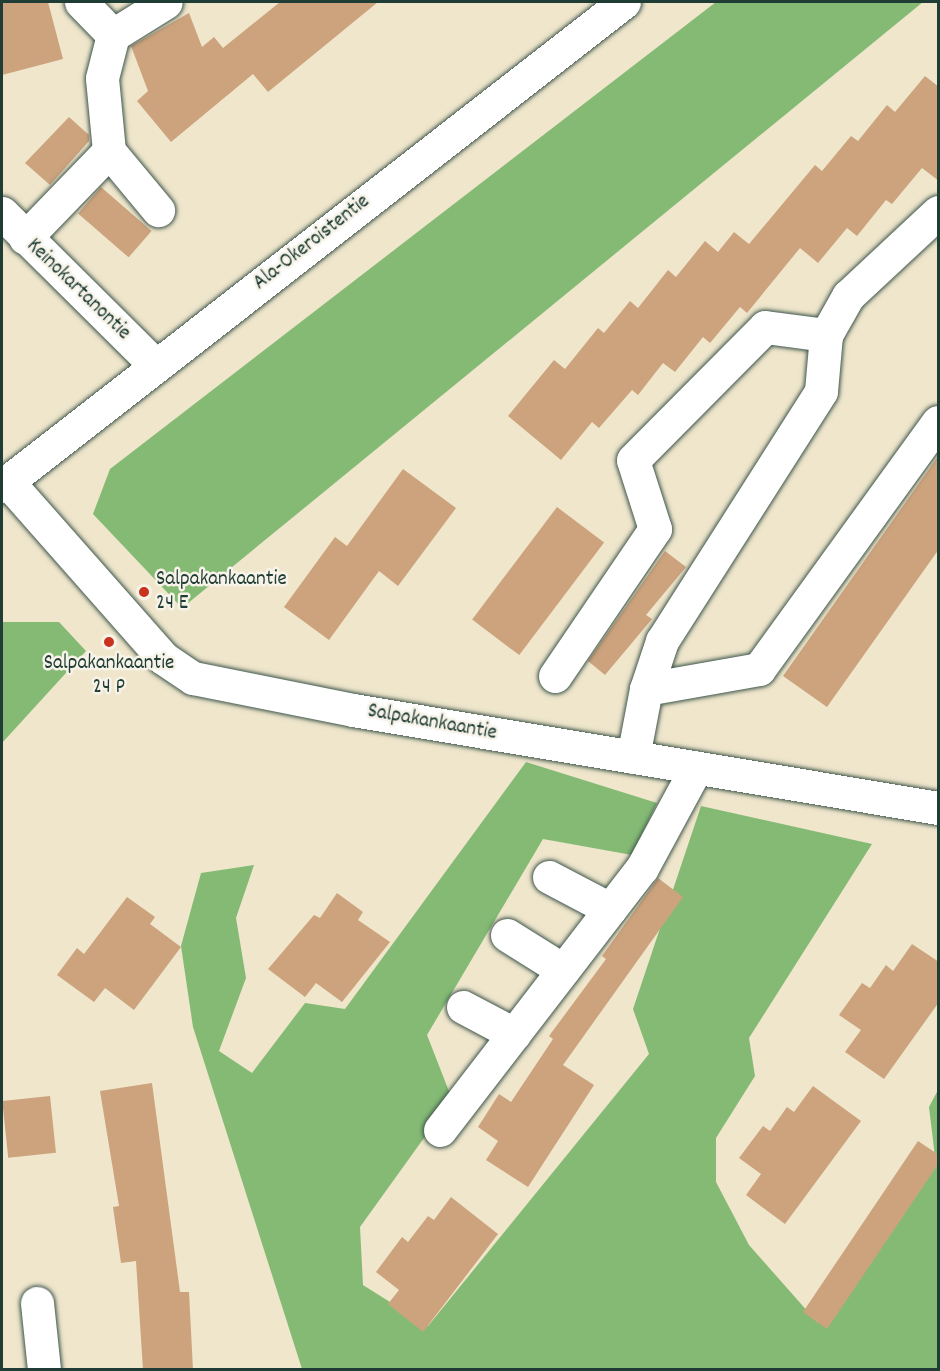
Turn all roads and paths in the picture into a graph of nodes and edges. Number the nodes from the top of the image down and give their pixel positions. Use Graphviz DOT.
graph roads {
  1 [pos="81,2"];
  2 [pos="166,2"];
  3 [pos="624,2"];
  4 [pos="113,35"];
  5 [pos="109,151"];
  6 [pos="158,210"];
  7 [pos="939,212"];
  8 [pos="2,213"];
  9 [pos="25,238"];
  10 [pos="826,335"];
  11 [pos="156,366"];
  12 [pos="939,422"];
  13 [pos="5,484"];
  14 [pos="555,676"];
  15 [pos="646,689"];
  16 [pos="633,758"];
  17 [pos="696,768"];
  18 [pos="939,808"];
  19 [pos="549,877"];
  20 [pos="610,909"];
  21 [pos="507,935"];
  22 [pos="563,970"];
  23 [pos="463,1007"];
  24 [pos="514,1034"];
  25 [pos="440,1130"];
  26 [pos="37,1303"];
  27 [pos="44,1370"];
  1 -- 4 [label="street"];
  2 -- 4 [label="street"];
  3 -- 11 [label="street, Ala-Okeroistentie"];
  4 -- 5 [label="street"];
  5 -- 6 [label="street"];
  5 -- 9 [label="street"];
  7 -- 10 [label="street"];
  8 -- 9 [label="street, Keinokartanontie"];
  9 -- 11 [label="street, Keinokartanontie"];
  10 -- 14 [label="street"];
  10 -- 15 [label="street"];
  11 -- 13 [label="street, Ala-Okeroistentie"];
  12 -- 15 [label="street"];
  13 -- 16 [label="street, Salpakankaantie"];
  15 -- 16 [label="street"];
  16 -- 17 [label="street, Salpakankaantie"];
  17 -- 18 [label="street, Salpakankaantie"];
  17 -- 20 [label="street"];
  19 -- 20 [label="street"];
  20 -- 22 [label="street"];
  21 -- 22 [label="street"];
  22 -- 24 [label="street"];
  23 -- 24 [label="street"];
  24 -- 25 [label="street"];
  26 -- 27 [label="street"];
}
